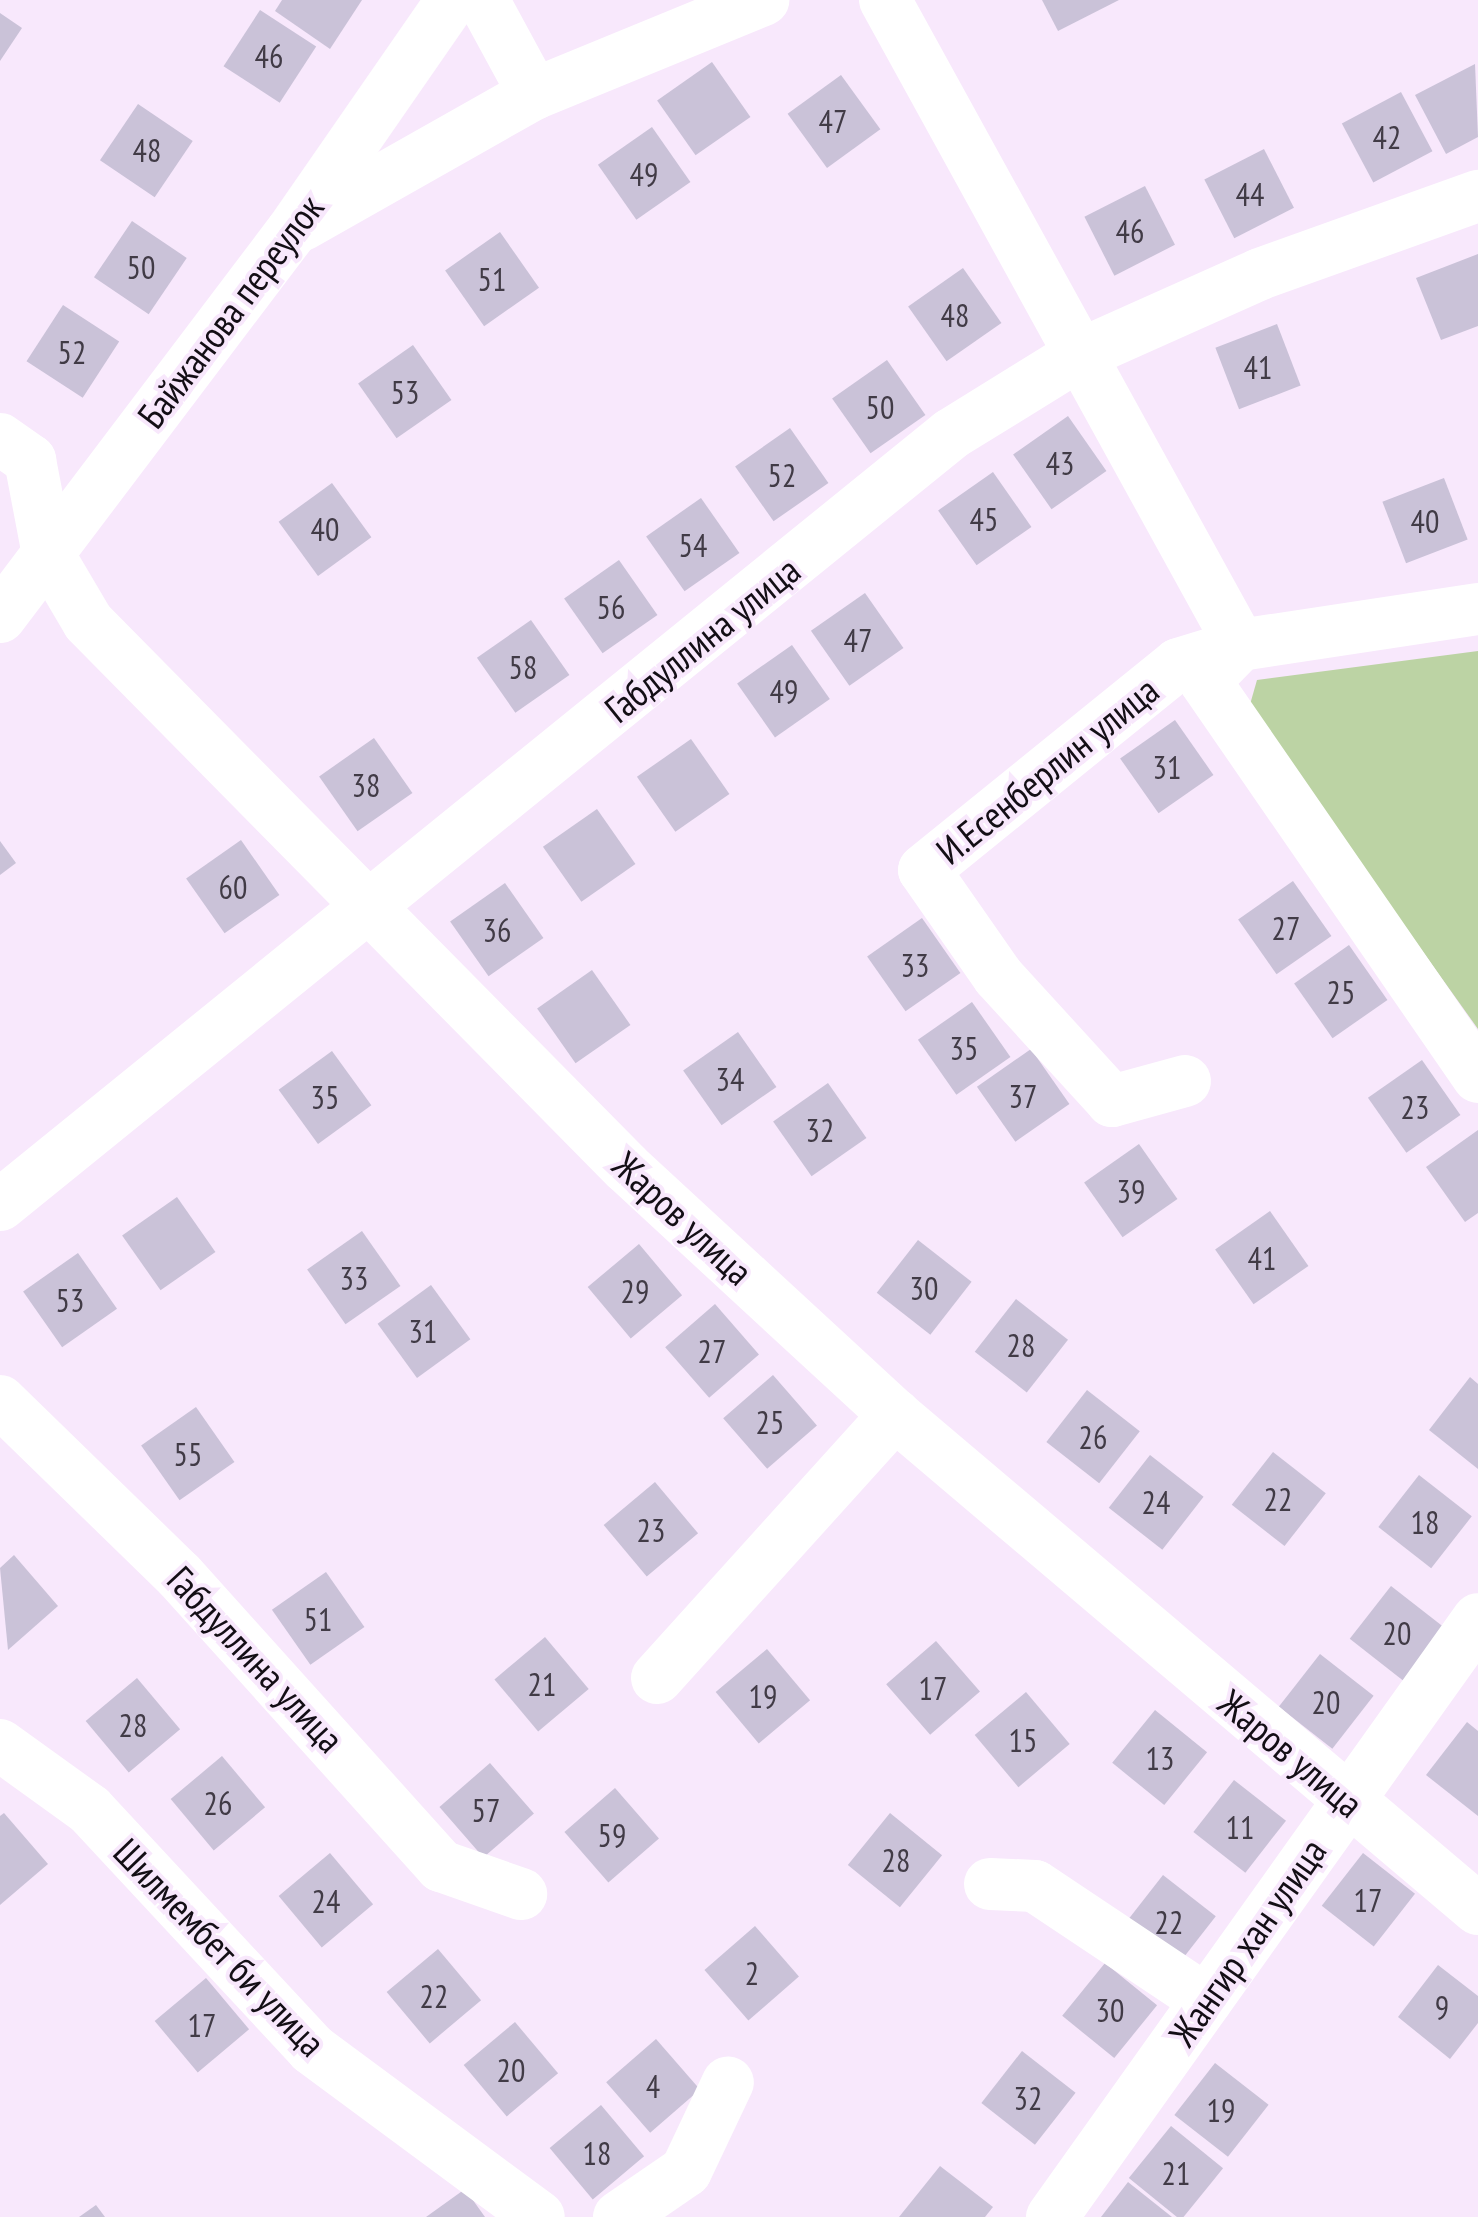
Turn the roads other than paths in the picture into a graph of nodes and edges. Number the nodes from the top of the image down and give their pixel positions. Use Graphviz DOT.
graph roads {
  1 [pos="452,0"];
  2 [pos="483,0"];
  3 [pos="762,0"];
  4 [pos="885,0"];
  5 [pos="534,94"];
  6 [pos="1478,196"];
  7 [pos="292,231"];
  8 [pos="1079,354"];
  9 [pos="0,439"];
  10 [pos="48,554"];
  11 [pos="1478,609"];
  12 [pos="0,618"];
  13 [pos="1240,645"];
  14 [pos="372,911"];
  15 [pos="1478,1078"];
  16 [pos="1185,1081"];
  17 [pos="0,1205"];
  18 [pos="0,1400"];
  19 [pos="896,1415"];
  20 [pos="1478,1618"];
  21 [pos="657,1678"];
  22 [pos="0,1745"];
  23 [pos="1346,1801"];
  24 [pos="990,1884"];
  25 [pos="521,1894"];
  26 [pos="1478,1909"];
  27 [pos="1206,2000"];
  28 [pos="728,2082"];
  29 [pos="538,2217"];
  30 [pos="620,2217"];
  31 [pos="1052,2217"];
  1 -- 7 [label="street, Байжанова переулок"];
  2 -- 5 [label="street"];
  3 -- 5 [label="street"];
  4 -- 8 [label="street"];
  5 -- 7 [label="street"];
  6 -- 8 [label="street, Габдуллина улица"];
  7 -- 10 [label="street, Байжанова переулок"];
  8 -- 13 [label="street"];
  8 -- 14 [label="street, Габдуллина улица"];
  9 -- 10 [label="street, Жаров улица"];
  10 -- 12 [label="street, Байжанова переулок"];
  10 -- 14 [label="street, Жаров улица"];
  11 -- 13 [label="street"];
  13 -- 15 [label="street, И.Есенберлин улица"];
  13 -- 16 [label="street, И.Есенберлин улица"];
  14 -- 17 [label="street, Габдуллина улица"];
  14 -- 19 [label="street, Жаров улица"];
  18 -- 25 [label="street, Габдуллина улица"];
  19 -- 21 [label="street"];
  19 -- 23 [label="street, Жаров улица"];
  20 -- 23 [label="street, Жангир хан улица"];
  22 -- 29 [label="street, Шилмембет би улица"];
  23 -- 26 [label="street, Жаров улица"];
  23 -- 27 [label="street, Жангир хан улица"];
  24 -- 27 [label="street"];
  27 -- 31 [label="street, Жангир хан улица"];
  28 -- 30 [label="street"];
}
